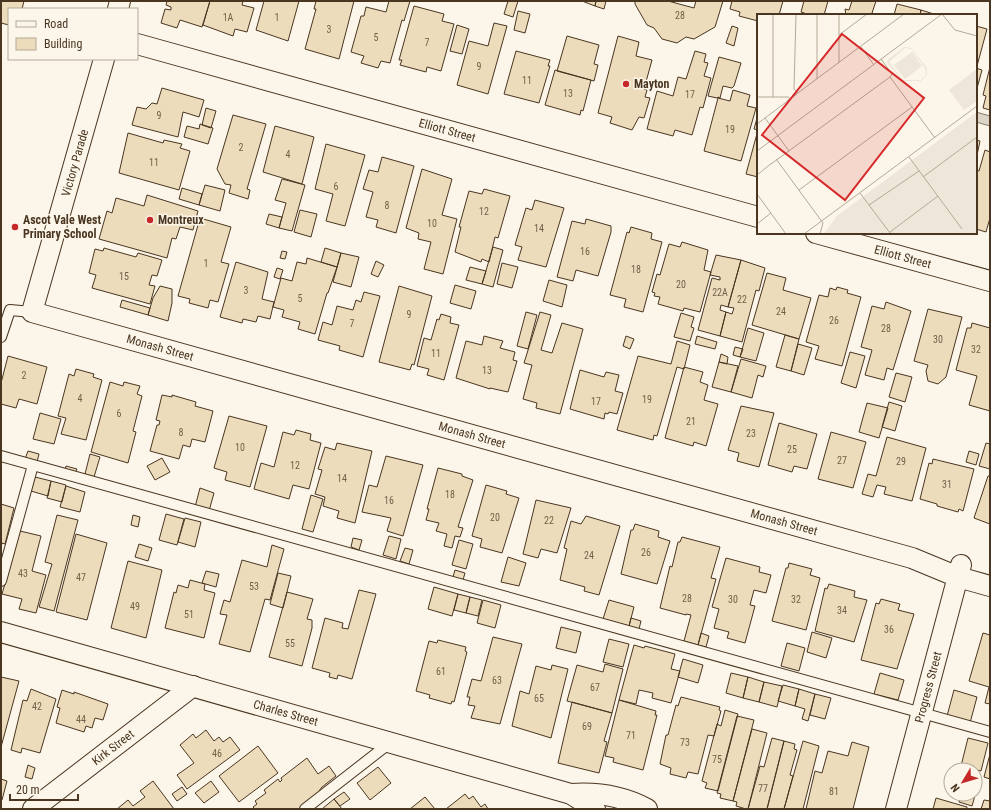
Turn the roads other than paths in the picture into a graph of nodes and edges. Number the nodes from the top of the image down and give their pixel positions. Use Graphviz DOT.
graph roads {
  1 [pos="138,44"];
  2 [pos="104,60"];
  3 [pos="757,217"];
  4 [pos="820,234"];
  5 [pos="990,281"];
  6 [pos="32,312"];
  7 [pos="1,337"];
  8 [pos="1,456"];
  9 [pos="33,465"];
  10 [pos="960,571"];
  11 [pos="990,574"];
  12 [pos="1,581"];
  13 [pos="990,586"];
  14 [pos="1,632"];
  15 [pos="193,686"];
  16 [pos="922,713"];
  17 [pos="990,732"];
  18 [pos="391,742"];
  19 [pos="570,801"];
  20 [pos="641,807"];
  21 [pos="33,809"];
  22 [pos="305,809"];
  23 [pos="595,809"];
  24 [pos="896,809"];
  1 -- 3 [label="street, Elliott Street"];
  2 -- 6 [label="street, Victory Parade"];
  4 -- 5 [label="street, Elliott Street"];
  6 -- 7 [label="lane"];
  6 -- 10 [label="street, Monash Street"];
  8 -- 9 [label="lane"];
  9 -- 12 [label="lane"];
  9 -- 16 [label="lane"];
  10 -- 11 [label="street, Monash Street"];
  10 -- 13 [label="street, Monash Street"];
  10 -- 16 [label="street, Progress Street"];
  14 -- 15 [label="street, Charles Street"];
  15 -- 18 [label="street, Charles Street"];
  15 -- 21 [label="street, Kirk Street"];
  16 -- 17 [label="lane"];
  16 -- 24 [label="street, Progress Street"];
  18 -- 19 [label="street, Charles Street"];
  18 -- 22 [label="lane"];
  19 -- 20 [label="street, Charles Street"];
  19 -- 23 [label="street, Charles Street"];
}
